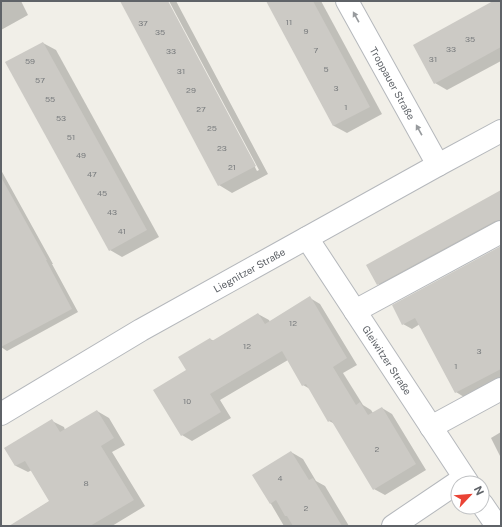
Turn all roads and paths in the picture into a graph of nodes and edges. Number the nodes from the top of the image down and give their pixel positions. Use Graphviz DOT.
graph roads {
  1 [pos="347,1"];
  2 [pos="501,131"];
  3 [pos="438,164"];
  4 [pos="501,232"];
  5 [pos="307,238"];
  6 [pos="355,311"];
  7 [pos="501,389"];
  8 [pos="1,414"];
  9 [pos="432,427"];
  10 [pos="463,475"];
  11 [pos="450,490"];
  12 [pos="490,515"];
  13 [pos="393,526"];
  14 [pos="497,526"];
  3 -- 1 [label="street, Troppauer Straße, one-way"];
  2 -- 3 [label="street, Liegnitzer Straße"];
  3 -- 5 [label="street, Liegnitzer Straße"];
  4 -- 6 [label="street"];
  5 -- 6 [label="street, Gleiwitzer Straße"];
  5 -- 8 [label="street, Liegnitzer Straße"];
  6 -- 9 [label="street, Gleiwitzer Straße"];
  7 -- 9 [label="street"];
  9 -- 10 [label="street, Gleiwitzer Straße"];
  11 -- 13 [label="street"];
  12 -- 14 [label="street"];
}
